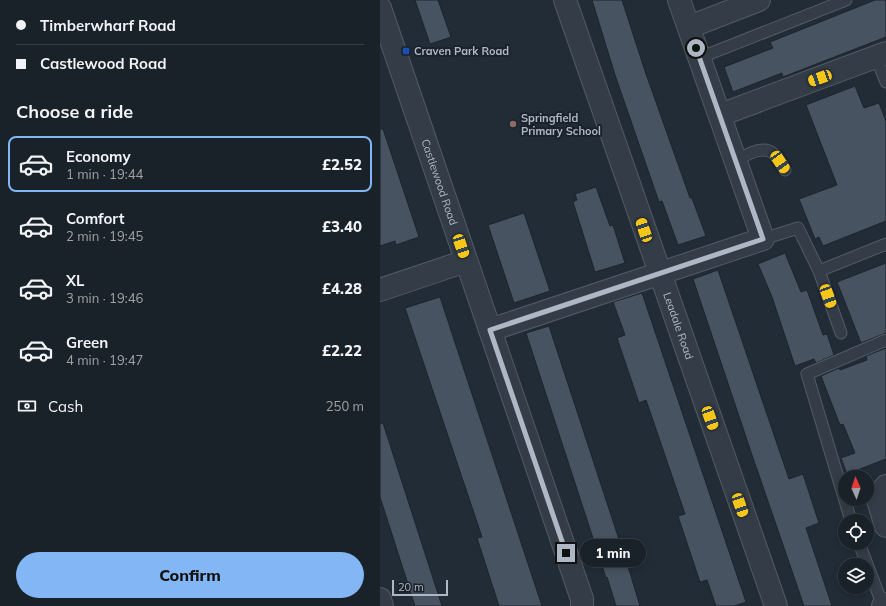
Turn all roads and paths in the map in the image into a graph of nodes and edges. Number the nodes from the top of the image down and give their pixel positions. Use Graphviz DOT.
graph roads {
  1 [pos="565,0"];
  2 [pos="680,0"];
  3 [pos="759,0"];
  4 [pos="846,0"];
  5 [pos="380,8"];
  6 [pos="688,27"];
  7 [pos="881,55"];
  8 [pos="700,58"];
  9 [pos="886,82"];
  10 [pos="720,115"];
  11 [pos="736,160"];
  12 [pos="785,170"];
  13 [pos="763,239"];
  14 [pos="886,244"];
  15 [pos="466,261"];
  16 [pos="819,271"];
  17 [pos="659,274"];
  18 [pos="380,290"];
  19 [pos="490,330"];
  20 [pos="841,333"];
  21 [pos="886,340"];
  22 [pos="886,486"];
  23 [pos="849,514"];
  24 [pos="886,526"];
  25 [pos="862,550"];
  26 [pos="380,599"];
  27 [pos="886,604"];
  28 [pos="382,606"];
  29 [pos="582,606"];
  30 [pos="776,606"];
  31 [pos="883,606"];
  1 -- 17 [label="street, Leadale Road"];
  2 -- 6 [label="street"];
  3 -- 6 [label="street"];
  4 -- 8 [label="lane"];
  5 -- 15 [label="street, Castlewood Road"];
  6 -- 8 [label="street"];
  7 -- 9 [label="lane"];
  7 -- 10 [label="street"];
  8 -- 10 [label="street"];
  10 -- 11 [label="street"];
  11 -- 12 [label="lane"];
  11 -- 13 [label="street"];
  13 -- 16 [label="lane"];
  13 -- 17 [label="street"];
  14 -- 16 [label="lane"];
  15 -- 18 [label="street"];
  15 -- 19 [label="street, Castlewood Road"];
  16 -- 20 [label="lane"];
  17 -- 19 [label="street"];
  17 -- 30 [label="street, Leadale Road"];
  19 -- 29 [label="street, Castlewood Road"];
  21 -- 23 [label="lane"];
  22 -- 24 [label="street"];
  25 -- 31 [label="lane"];
  26 -- 28 [label="street"];
  27 -- 31 [label="street"];
}
